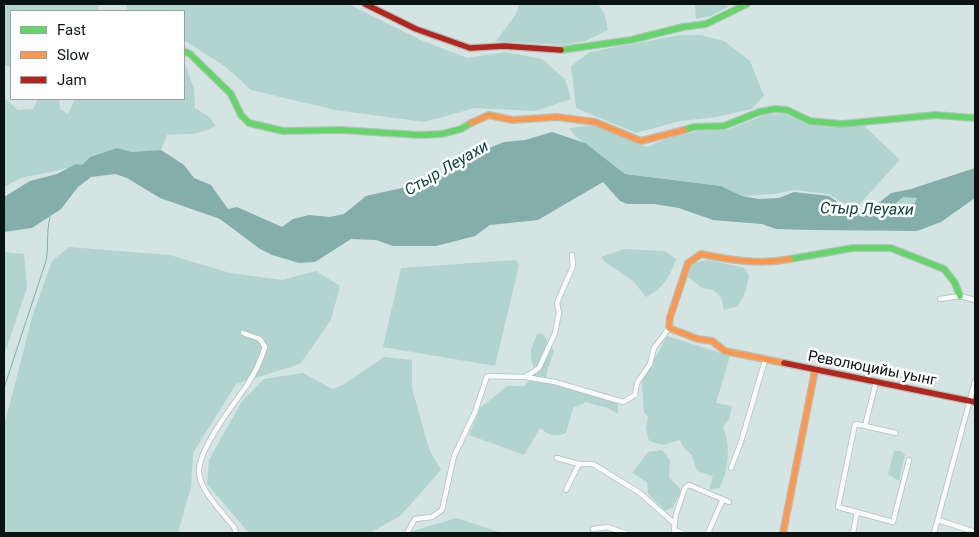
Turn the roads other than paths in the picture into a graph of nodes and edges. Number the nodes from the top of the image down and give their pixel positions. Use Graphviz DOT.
graph roads {
  1 [pos="365,4"];
  2 [pos="748,4"];
  3 [pos="185,52"];
  4 [pos="975,118"];
  5 [pos="572,255"];
  6 [pos="960,296"];
  7 [pos="940,299"];
  8 [pos="975,300"];
  9 [pos="669,328"];
  10 [pos="242,332"];
  11 [pos="764,360"];
  12 [pos="815,370"];
  13 [pos="525,377"];
  14 [pos="975,381"];
  15 [pos="876,382"];
  16 [pos="972,402"];
  17 [pos="865,426"];
  18 [pos="896,433"];
  19 [pos="558,458"];
  20 [pos="909,460"];
  21 [pos="579,464"];
  22 [pos="731,468"];
  23 [pos="566,490"];
  24 [pos="723,499"];
  25 [pos="729,502"];
  26 [pos="857,512"];
  27 [pos="938,520"];
  28 [pos="674,524"];
  29 [pos="593,529"];
  30 [pos="672,532"];
  31 [pos="975,532"];
  32 [pos="236,533"];
  33 [pos="407,533"];
  34 [pos="625,533"];
  35 [pos="683,533"];
  36 [pos="708,533"];
  37 [pos="783,533"];
  38 [pos="853,533"];
  39 [pos="934,533"];
  1 -- 2 [label="street"];
  3 -- 4 [label="street"];
  5 -- 13 [label="street"];
  6 -- 7 [label="street"];
  6 -- 8 [label="street"];
  6 -- 9 [label="street"];
  9 -- 11 [label="street, Революцийы уынг"];
  9 -- 13 [label="street"];
  10 -- 32 [label="street"];
  11 -- 12 [label="street, Революцийы уынг"];
  11 -- 22 [label="street"];
  12 -- 15 [label="street, Революцийы уынг"];
  12 -- 37 [label="street"];
  13 -- 33 [label="street"];
  14 -- 16 [label="street"];
  15 -- 16 [label="street, Революцийы уынг"];
  15 -- 17 [label="street"];
  16 -- 27 [label="street"];
  17 -- 18 [label="street"];
  17 -- 26 [label="street"];
  19 -- 21 [label="street"];
  20 -- 26 [label="street"];
  21 -- 23 [label="street"];
  21 -- 28 [label="street"];
  24 -- 25 [label="street"];
  24 -- 28 [label="street"];
  24 -- 36 [label="street"];
  26 -- 38 [label="street"];
  27 -- 31 [label="street"];
  27 -- 39 [label="street"];
  28 -- 30 [label="street"];
  29 -- 34 [label="street"];
  30 -- 35 [label="street"];
}
